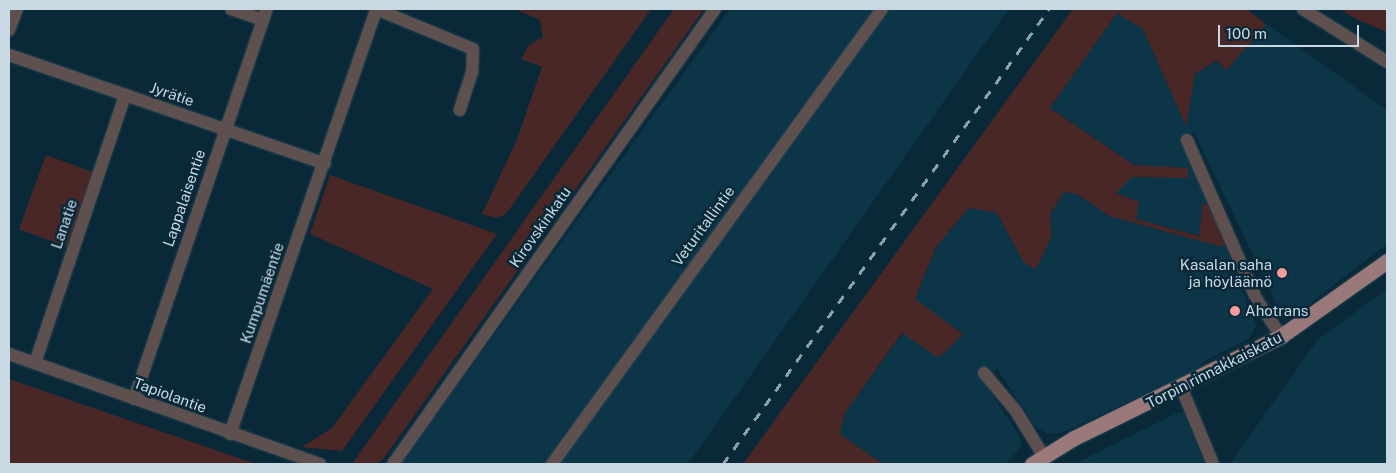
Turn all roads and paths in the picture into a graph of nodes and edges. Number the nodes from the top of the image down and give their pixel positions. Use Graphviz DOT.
graph roads {
  1 [pos="16,9"];
  2 [pos="231,9"];
  3 [pos="376,9"];
  4 [pos="715,9"];
  5 [pos="882,9"];
  6 [pos="1303,9"];
  7 [pos="265,14"];
  8 [pos="9,30"];
  9 [pos="9,55"];
  10 [pos="1387,62"];
  11 [pos="126,95"];
  12 [pos="460,110"];
  13 [pos="224,129"];
  14 [pos="1187,140"];
  15 [pos="325,164"];
  16 [pos="1387,261"];
  17 [pos="1281,336"];
  18 [pos="9,354"];
  19 [pos="35,363"];
  20 [pos="984,373"];
  21 [pos="1182,389"];
  22 [pos="134,399"];
  23 [pos="230,434"];
  24 [pos="1038,460"];
  25 [pos="320,464"];
  26 [pos="393,464"];
  27 [pos="552,464"];
  28 [pos="1213,464"];
  1 -- 8 [label="street"];
  2 -- 7 [label="street"];
  3 -- 12 [label="street"];
  3 -- 15 [label="street, Kumpumäentie"];
  4 -- 26 [label="street, Kirovskinkatu"];
  5 -- 27 [label="street, Veturitallintie"];
  6 -- 10 [label="street"];
  7 -- 13 [label="street, Lappalaisentie"];
  9 -- 11 [label="street, Jyrätie"];
  11 -- 13 [label="street, Jyrätie"];
  11 -- 19 [label="street, Lanatie"];
  13 -- 15 [label="street, Jyrätie"];
  13 -- 22 [label="street, Lappalaisentie"];
  14 -- 17 [label="street"];
  15 -- 23 [label="street, Kumpumäentie"];
  16 -- 17 [label="main road, Torpin rinnakkaiskatu"];
  17 -- 21 [label="main road, Torpin rinnakkaiskatu"];
  18 -- 19 [label="street, Tapiolantie"];
  19 -- 22 [label="street, Tapiolantie"];
  20 -- 24 [label="street"];
  21 -- 24 [label="main road, Torpin rinnakkaiskatu"];
  21 -- 28 [label="street"];
  22 -- 23 [label="street, Tapiolantie"];
  23 -- 25 [label="street, Tapiolantie"];
}
